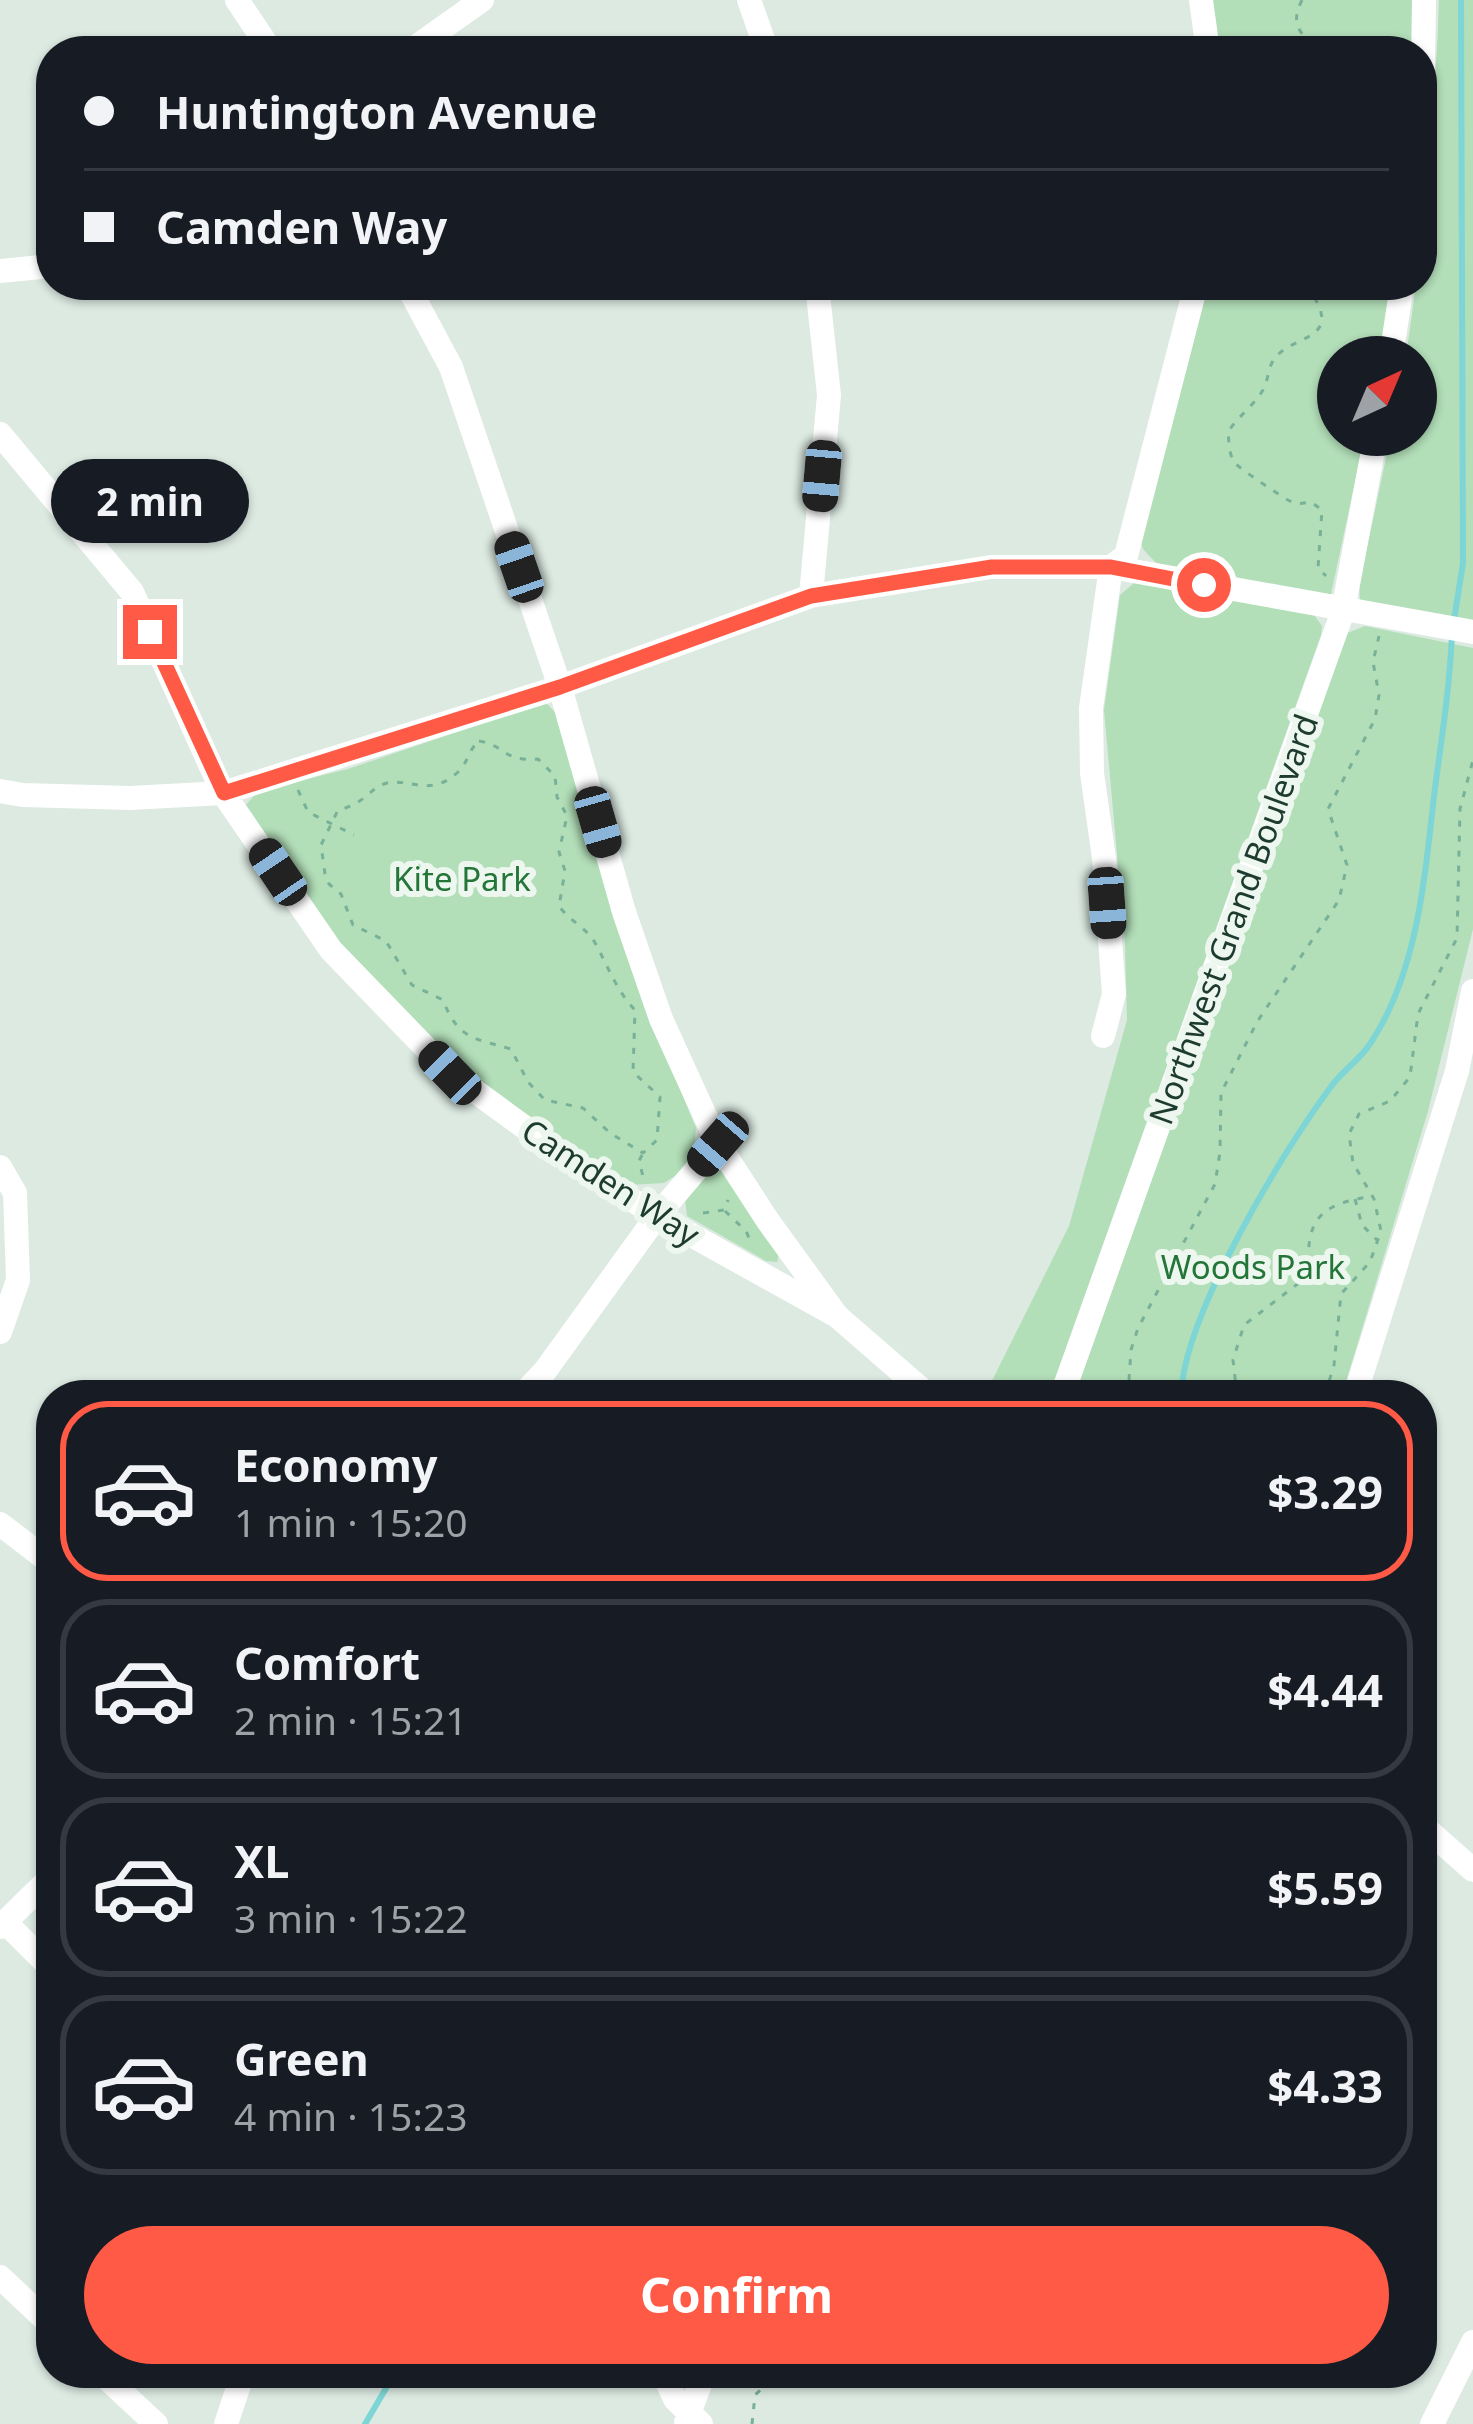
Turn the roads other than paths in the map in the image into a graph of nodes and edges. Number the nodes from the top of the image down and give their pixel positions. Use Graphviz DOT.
graph roads {
  1 [pos="237,0"];
  2 [pos="482,0"];
  3 [pos="749,0"];
  4 [pos="1201,0"];
  5 [pos="1424,0"];
  6 [pos="261,36"];
  7 [pos="431,36"];
  8 [pos="762,36"];
  9 [pos="1206,36"];
  10 [pos="1423,36"];
  11 [pos="36,270"];
  12 [pos="0,271"];
  13 [pos="415,300"];
  14 [pos="819,300"];
  15 [pos="1192,300"];
  16 [pos="1400,300"];
  17 [pos="1394,336"];
  18 [pos="0,434"];
  19 [pos="1372,456"];
  20 [pos="1111,567"];
  21 [pos="811,596"];
  22 [pos="1343,610"];
  23 [pos="1471,632"];
  24 [pos="560,687"];
  25 [pos="0,790"];
  26 [pos="224,793"];
  27 [pos="1473,991"];
  28 [pos="1103,1036"];
  29 [pos="718,1144"];
  30 [pos="0,1167"];
  31 [pos="662,1218"];
  32 [pos="837,1316"];
  33 [pos="0,1332"];
  34 [pos="536,1380"];
  35 [pos="911,1380"];
  36 [pos="1067,1380"];
  37 [pos="1360,1380"];
  38 [pos="0,1524"];
  39 [pos="36,1552"];
  40 [pos="1437,1838"];
  41 [pos="1473,1870"];
  42 [pos="36,1892"];
  43 [pos="3,1925"];
  44 [pos="36,1955"];
  45 [pos="0,2277"];
  46 [pos="36,2311"];
  47 [pos="1473,2342"];
  48 [pos="117,2388"];
  49 [pos="238,2388"];
  50 [pos="670,2388"];
  51 [pos="700,2388"];
  52 [pos="692,2420"];
  53 [pos="156,2424"];
  54 [pos="226,2424"];
  55 [pos="1432,2424"];
  1 -- 6 [label="street"];
  2 -- 7 [label="street"];
  3 -- 8 [label="street"];
  4 -- 9 [label="street"];
  5 -- 10 [label="street"];
  11 -- 12 [label="street"];
  13 -- 24 [label="street"];
  14 -- 21 [label="street"];
  15 -- 20 [label="street"];
  16 -- 17 [label="street"];
  18 -- 26 [label="street, Camden Way"];
  19 -- 22 [label="street, Northwest Grand Boulevard"];
  20 -- 21 [label="street"];
  20 -- 22 [label="street"];
  20 -- 28 [label="street"];
  21 -- 24 [label="street"];
  22 -- 23 [label="street"];
  22 -- 36 [label="street, Northwest Grand Boulevard"];
  24 -- 26 [label="street"];
  24 -- 29 [label="street"];
  25 -- 26 [label="street"];
  26 -- 31 [label="street, Camden Way"];
  27 -- 37 [label="street"];
  29 -- 31 [label="street"];
  29 -- 32 [label="street"];
  30 -- 33 [label="street"];
  31 -- 32 [label="street, Camden Way"];
  31 -- 34 [label="street"];
  32 -- 35 [label="street"];
  38 -- 39 [label="street"];
  40 -- 41 [label="street"];
  42 -- 43 [label="street"];
  43 -- 44 [label="street"];
  45 -- 46 [label="street"];
  47 -- 55 [label="street"];
  48 -- 53 [label="street"];
  49 -- 54 [label="street"];
  50 -- 52 [label="street"];
  51 -- 52 [label="street"];
}
